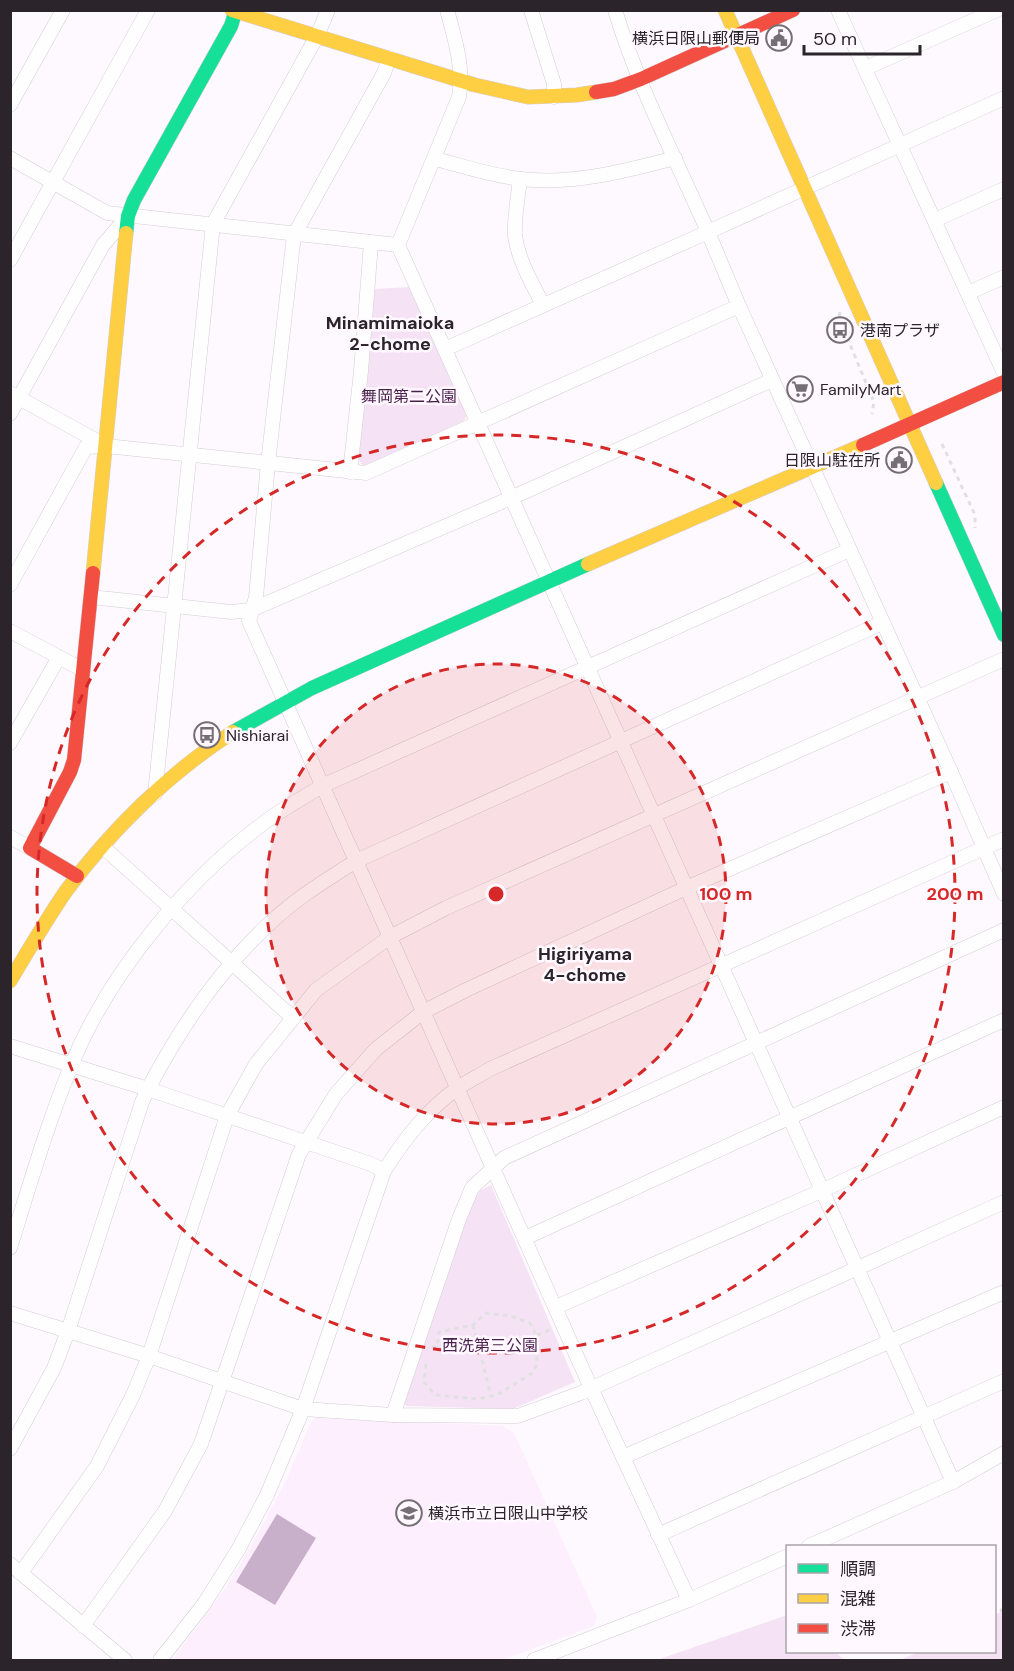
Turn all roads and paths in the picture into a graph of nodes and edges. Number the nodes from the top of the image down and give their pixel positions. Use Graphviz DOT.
graph roads {
  1 [pos="63,10"];
  2 [pos="148,10"];
  3 [pos="328,10"];
  4 [pos="447,10"];
  5 [pos="531,10"];
  6 [pos="615,10"];
  7 [pos="725,10"];
  8 [pos="794,10"];
  9 [pos="838,10"];
  10 [pos="997,10"];
  11 [pos="235,11"];
  12 [pos="317,36"];
  13 [pos="736,37"];
  14 [pos="389,58"];
  15 [pos="866,69"];
  16 [pos="641,79"];
  17 [pos="462,81"];
  18 [pos="554,96"];
  19 [pos="1004,98"];
  20 [pos="10,105"];
  21 [pos="900,145"];
  22 [pos="10,158"];
  23 [pos="675,158"];
  24 [pos="435,159"];
  25 [pos="520,179"];
  26 [pos="54,182"];
  27 [pos="803,188"];
  28 [pos="1004,189"];
  29 [pos="128,216"];
  30 [pos="935,220"];
  31 [pos="213,224"];
  32 [pos="708,232"];
  33 [pos="294,235"];
  34 [pos="371,243"];
  35 [pos="398,245"];
  36 [pos="10,260"];
  37 [pos="1004,277"];
  38 [pos="968,293"];
  39 [pos="543,305"];
  40 [pos="739,306"];
  41 [pos="445,349"];
  42 [pos="1004,373"];
  43 [pos="772,380"];
  44 [pos="1004,382"];
  45 [pos="15,395"];
  46 [pos="10,414"];
  47 [pos="479,424"];
  48 [pos="909,425"];
  49 [pos="942,444"];
  50 [pos="106,446"];
  51 [pos="190,454"];
  52 [pos="268,463"];
  53 [pos="812,466"];
  54 [pos="350,472"];
  55 [pos="511,498"];
  56 [pos="975,531"];
  57 [pos="849,550"];
  58 [pos="548,580"];
  59 [pos="10,585"];
  60 [pos="91,597"];
  61 [pos="174,606"];
  62 [pos="251,610"];
  63 [pos="882,623"];
  64 [pos="10,631"];
  65 [pos="1004,635"];
  66 [pos="59,657"];
  67 [pos="1004,659"];
  68 [pos="588,667"];
  69 [pos="83,670"];
  70 [pos="916,698"];
  71 [pos="285,703"];
  72 [pos="620,741"];
  73 [pos="10,743"];
  74 [pos="951,772"];
  75 [pos="322,786"];
  76 [pos="155,794"];
  77 [pos="655,816"];
  78 [pos="10,837"];
  79 [pos="1004,838"];
  80 [pos="103,847"];
  81 [pos="30,848"];
  82 [pos="984,848"];
  83 [pos="356,861"];
  84 [pos="77,876"];
  85 [pos="686,888"];
  86 [pos="1004,894"];
  87 [pos="172,908"];
  88 [pos="1004,930"];
  89 [pos="390,937"];
  90 [pos="232,962"];
  91 [pos="721,967"];
  92 [pos="10,981"];
  93 [pos="423,1012"];
  94 [pos="292,1017"];
  95 [pos="1004,1020"];
  96 [pos="755,1042"];
  97 [pos="10,1046"];
  98 [pos="71,1065"];
  99 [pos="457,1088"];
  100 [pos="148,1089"];
  101 [pos="1004,1107"];
  102 [pos="227,1116"];
  103 [pos="789,1118"];
  104 [pos="304,1143"];
  105 [pos="493,1166"];
  106 [pos="384,1171"];
  107 [pos="820,1191"];
  108 [pos="1004,1202"];
  109 [pos="525,1238"];
  110 [pos="10,1248"];
  111 [pos="855,1268"];
  112 [pos="1004,1292"];
  113 [pos="556,1307"];
  114 [pos="10,1313"];
  115 [pos="473,1325"];
  116 [pos="68,1331"];
  117 [pos="889,1343"];
  118 [pos="423,1346"];
  119 [pos="148,1356"];
  120 [pos="1004,1381"];
  121 [pos="224,1382"];
  122 [pos="591,1388"];
  123 [pos="491,1397"];
  124 [pos="303,1409"];
  125 [pos="393,1415"];
  126 [pos="923,1416"];
  127 [pos="10,1449"];
  128 [pos="1004,1453"];
  129 [pos="623,1457"];
  130 [pos="953,1482"];
  131 [pos="658,1535"];
  132 [pos="811,1545"];
  133 [pos="786,1557"];
  134 [pos="16,1568"];
  135 [pos="689,1600"];
  136 [pos="1004,1610"];
  137 [pos="1004,1619"];
  138 [pos="83,1626"];
  139 [pos="125,1660"];
  140 [pos="160,1660"];
  141 [pos="534,1660"];
  1 -- 20 [label="street"];
  2 -- 26 [label="street"];
  3 -- 12 [label="street"];
  4 -- 17 [label="street"];
  5 -- 18 [label="street"];
  6 -- 16 [label="street"];
  7 -- 13 [label="street"];
  8 -- 13 [label="street"];
  9 -- 15 [label="street"];
  10 -- 15 [label="street"];
  11 -- 12 [label="street"];
  11 -- 29 [label="street"];
  12 -- 14 [label="street"];
  12 -- 31 [label="street"];
  13 -- 16 [label="street"];
  13 -- 27 [label="street"];
  14 -- 17 [label="street"];
  14 -- 33 [label="street"];
  15 -- 21 [label="street"];
  16 -- 18 [label="street"];
  16 -- 23 [label="street"];
  17 -- 18 [label="street"];
  17 -- 24 [label="street"];
  19 -- 21 [label="street"];
  21 -- 27 [label="street"];
  21 -- 30 [label="street"];
  22 -- 26 [label="street"];
  23 -- 25 [label="street"];
  23 -- 32 [label="street"];
  24 -- 25 [label="street"];
  24 -- 35 [label="street"];
  25 -- 39 [label="street"];
  26 -- 29 [label="street"];
  26 -- 36 [label="street"];
  27 -- 32 [label="street"];
  27 -- 48 [label="street"];
  28 -- 30 [label="street"];
  29 -- 31 [label="street"];
  29 -- 45 [label="street"];
  29 -- 50 [label="street"];
  30 -- 38 [label="street"];
  31 -- 33 [label="street"];
  31 -- 51 [label="street"];
  32 -- 39 [label="street"];
  32 -- 40 [label="street"];
  33 -- 34 [label="street"];
  33 -- 52 [label="street"];
  34 -- 35 [label="street"];
  34 -- 54 [label="street"];
  35 -- 41 [label="street"];
  37 -- 38 [label="street"];
  38 -- 42 [label="street"];
  39 -- 41 [label="street"];
  40 -- 43 [label="street"];
  40 -- 47 [label="street"];
  41 -- 47 [label="street"];
  43 -- 53 [label="street"];
  43 -- 55 [label="street"];
  44 -- 48 [label="street"];
  45 -- 46 [label="street"];
  45 -- 50 [label="street"];
  47 -- 54 [label="street"];
  47 -- 55 [label="street"];
  48 -- 53 [label="street"];
  48 -- 65 [label="street"];
  49 -- 56 [label="path"];
  50 -- 51 [label="street"];
  50 -- 59 [label="street"];
  50 -- 60 [label="street"];
  51 -- 52 [label="street"];
  51 -- 61 [label="street"];
  52 -- 54 [label="street"];
  52 -- 62 [label="street"];
  53 -- 57 [label="street"];
  53 -- 58 [label="street"];
  55 -- 58 [label="street"];
  55 -- 62 [label="street"];
  57 -- 63 [label="street"];
  57 -- 68 [label="street"];
  58 -- 68 [label="street"];
  58 -- 71 [label="street"];
  60 -- 61 [label="street"];
  60 -- 69 [label="street"];
  61 -- 62 [label="street"];
  61 -- 76 [label="street"];
  62 -- 71 [label="street"];
  63 -- 70 [label="street"];
  63 -- 72 [label="street"];
  64 -- 66 [label="street"];
  66 -- 69 [label="street"];
  66 -- 73 [label="street"];
  67 -- 70 [label="street"];
  68 -- 72 [label="street"];
  68 -- 75 [label="street"];
  69 -- 81 [label="street"];
  70 -- 74 [label="street"];
  70 -- 77 [label="street"];
  71 -- 75 [label="street"];
  71 -- 76 [label="street"];
  72 -- 77 [label="street"];
  72 -- 83 [label="street"];
  74 -- 82 [label="street"];
  74 -- 85 [label="street"];
  75 -- 83 [label="street"];
  75 -- 87 [label="street"];
  76 -- 80 [label="street"];
  77 -- 85 [label="street"];
  77 -- 89 [label="street"];
  78 -- 81 [label="street"];
  79 -- 82 [label="street"];
  80 -- 84 [label="street"];
  80 -- 87 [label="street"];
  81 -- 84 [label="street"];
  82 -- 86 [label="street"];
  82 -- 91 [label="street"];
  83 -- 89 [label="street"];
  83 -- 90 [label="street"];
  84 -- 92 [label="street"];
  85 -- 91 [label="street"];
  85 -- 93 [label="street"];
  87 -- 90 [label="street"];
  87 -- 98 [label="street"];
  88 -- 96 [label="street"];
  89 -- 93 [label="street"];
  89 -- 94 [label="street"];
  90 -- 94 [label="street"];
  90 -- 100 [label="street"];
  91 -- 96 [label="street"];
  91 -- 99 [label="street"];
  93 -- 99 [label="street"];
  93 -- 104 [label="street"];
  94 -- 102 [label="street"];
  95 -- 103 [label="street"];
  96 -- 103 [label="street"];
  96 -- 105 [label="street"];
  97 -- 98 [label="street"];
  98 -- 100 [label="street"];
  98 -- 110 [label="street"];
  99 -- 105 [label="street"];
  99 -- 106 [label="street"];
  100 -- 102 [label="street"];
  100 -- 116 [label="street"];
  101 -- 107 [label="street"];
  102 -- 104 [label="street"];
  102 -- 119 [label="street"];
  103 -- 107 [label="street"];
  103 -- 109 [label="street"];
  104 -- 106 [label="street"];
  104 -- 121 [label="street"];
  105 -- 109 [label="street"];
  105 -- 118 [label="street"];
  106 -- 124 [label="street"];
  107 -- 111 [label="street"];
  107 -- 113 [label="street"];
  108 -- 111 [label="street"];
  109 -- 113 [label="street"];
  111 -- 117 [label="street"];
  111 -- 122 [label="street"];
  112 -- 117 [label="street"];
  113 -- 122 [label="street"];
  114 -- 116 [label="street"];
  115 -- 118 [label="path"];
  115 -- 123 [label="path"];
  115 -- 123 [label="path"];
  116 -- 119 [label="street"];
  116 -- 127 [label="street"];
  117 -- 126 [label="street"];
  117 -- 129 [label="street"];
  118 -- 123 [label="path"];
  118 -- 125 [label="street"];
  119 -- 121 [label="street"];
  119 -- 134 [label="street"];
  120 -- 126 [label="street"];
  121 -- 124 [label="street"];
  121 -- 138 [label="street"];
  122 -- 125 [label="street"];
  122 -- 129 [label="street"];
  124 -- 125 [label="street"];
  124 -- 140 [label="street"];
  126 -- 130 [label="street"];
  126 -- 131 [label="street"];
  128 -- 130 [label="street"];
  129 -- 131 [label="street"];
  130 -- 132 [label="street"];
  131 -- 135 [label="street"];
  133 -- 135 [label="street"];
  134 -- 138 [label="street"];
  135 -- 141 [label="street"];
  136 -- 137 [label="path"];
  138 -- 139 [label="street"];
}
